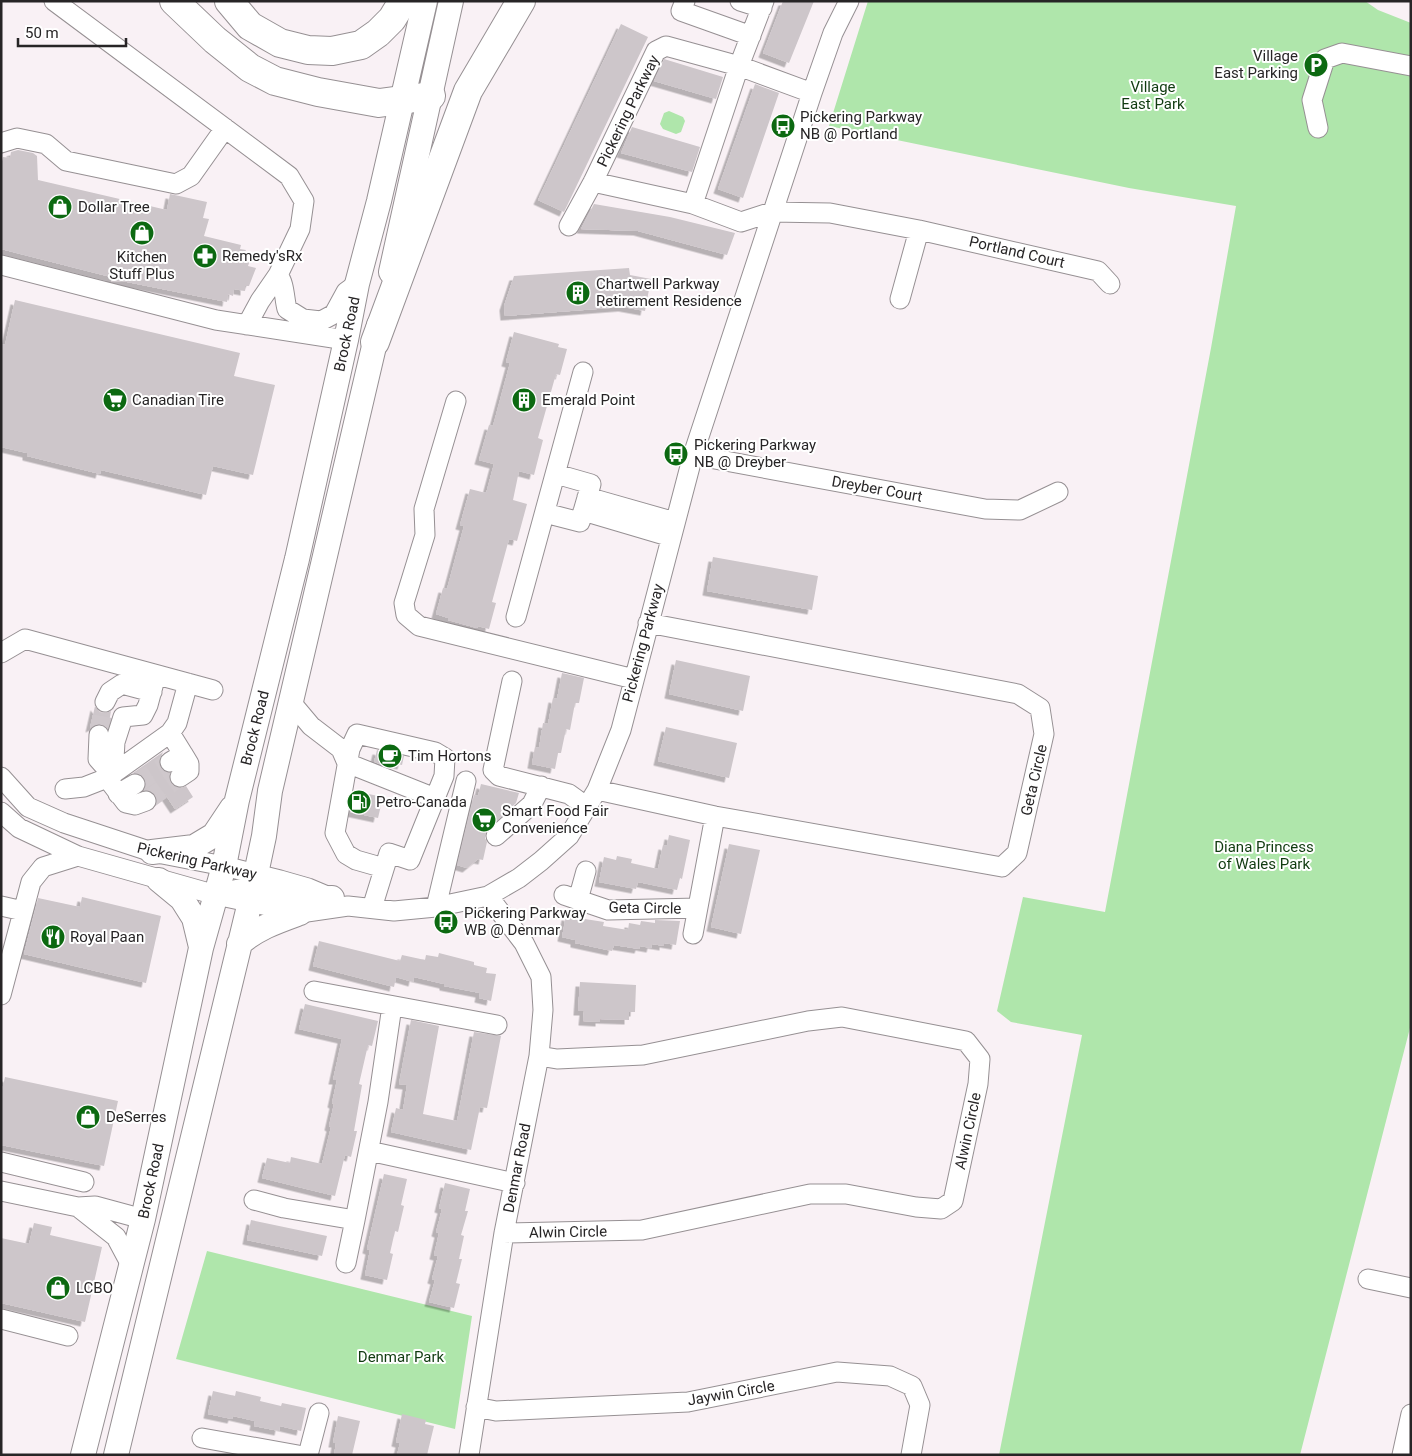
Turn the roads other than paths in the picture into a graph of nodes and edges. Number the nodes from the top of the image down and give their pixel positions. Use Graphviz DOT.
graph roads {
  1 [pos="54,1"];
  2 [pos="174,1"];
  3 [pos="229,1"];
  4 [pos="403,1"];
  5 [pos="425,1"];
  6 [pos="451,1"];
  7 [pos="521,1"];
  8 [pos="685,1"];
  9 [pos="740,1"];
  10 [pos="850,1"];
  11 [pos="763,5"];
  12 [pos="751,36"];
  13 [pos="739,66"];
  14 [pos="1411,66"];
  15 [pos="812,93"];
  16 [pos="431,96"];
  17 [pos="402,101"];
  18 [pos="224,128"];
  19 [pos="1318,128"];
  20 [pos="1,143"];
  21 [pos="593,182"];
  22 [pos="693,204"];
  23 [pos="772,212"];
  24 [pos="569,226"];
  25 [pos="919,230"];
  26 [pos="1,265"];
  27 [pos="278,275"];
  28 [pos="357,284"];
  29 [pos="1110,284"];
  30 [pos="900,299"];
  31 [pos="247,325"];
  32 [pos="346,340"];
  33 [pos="375,342"];
  34 [pos="583,372"];
  35 [pos="456,401"];
  36 [pos="693,455"];
  37 [pos="556,474"];
  38 [pos="1058,492"];
  39 [pos="585,504"];
  40 [pos="545,513"];
  41 [pos="673,530"];
  42 [pos="516,617"];
  43 [pos="648,623"];
  44 [pos="1,652"];
  45 [pos="634,679"];
  46 [pos="512,681"];
  47 [pos="154,683"];
  48 [pos="188,683"];
  49 [pos="213,690"];
  50 [pos="290,701"];
  51 [pos="105,702"];
  52 [pos="170,734"];
  53 [pos="98,735"];
  54 [pos="348,763"];
  55 [pos="178,765"];
  56 [pos="106,773"];
  57 [pos="1,777"];
  58 [pos="466,781"];
  59 [pos="135,784"];
  60 [pos="541,786"];
  61 [pos="65,789"];
  62 [pos="597,790"];
  63 [pos="118,794"];
  64 [pos="435,798"];
  65 [pos="146,800"];
  66 [pos="237,800"];
  67 [pos="587,807"];
  68 [pos="1,812"];
  69 [pos="715,816"];
  70 [pos="496,836"];
  71 [pos="152,852"];
  72 [pos="78,856"];
  73 [pos="224,866"];
  74 [pos="384,868"];
  75 [pos="586,871"];
  76 [pos="159,880"];
  77 [pos="253,889"];
  78 [pos="216,895"];
  79 [pos="488,896"];
  80 [pos="340,902"];
  81 [pos="1,906"];
  82 [pos="436,906"];
  83 [pos="372,908"];
  84 [pos="698,908"];
  85 [pos="24,911"];
  86 [pos="300,913"];
  87 [pos="693,934"];
  88 [pos="239,944"];
  89 [pos="201,948"];
  90 [pos="314,991"];
  91 [pos="1,995"];
  92 [pos="392,1006"];
  93 [pos="497,1025"];
  94 [pos="539,1056"];
  95 [pos="369,1151"];
  96 [pos="1,1162"];
  97 [pos="84,1182"];
  98 [pos="515,1183"];
  99 [pos="1,1190"];
  100 [pos="254,1200"];
  101 [pos="78,1207"];
  102 [pos="143,1219"];
  103 [pos="354,1220"];
  104 [pos="172,1227"];
  105 [pos="504,1233"];
  106 [pos="346,1263"];
  107 [pos="131,1265"];
  108 [pos="1368,1279"];
  109 [pos="1411,1288"];
  110 [pos="1,1318"];
  111 [pos="68,1336"];
  112 [pos="476,1406"];
  113 [pos="319,1413"];
  114 [pos="1411,1414"];
  115 [pos="202,1438"];
  116 [pos="84,1455"];
  117 [pos="116,1455"];
  118 [pos="298,1455"];
  119 [pos="308,1455"];
  120 [pos="469,1455"];
  121 [pos="911,1455"];
  122 [pos="1402,1455"];
  1 -- 18 [label="street"];
  2 -- 17 [label="highway"];
  3 -- 4 [label="highway"];
  5 -- 17 [label="main road, Brock Road"];
  6 -- 16 [label="main road, Brock Road"];
  7 -- 33 [label="highway"];
  8 -- 12 [label="street"];
  9 -- 11 [label="street"];
  10 -- 15 [label="street, Pickering Parkway"];
  11 -- 12 [label="street"];
  12 -- 13 [label="street"];
  13 -- 15 [label="street, Pickering Parkway"];
  13 -- 21 [label="street, Pickering Parkway"];
  13 -- 22 [label="street"];
  14 -- 19 [label="street"];
  15 -- 23 [label="street, Pickering Parkway"];
  16 -- 17 [label="highway"];
  16 -- 33 [label="main road, Brock Road"];
  17 -- 28 [label="main road, Brock Road"];
  18 -- 20 [label="street"];
  18 -- 27 [label="street"];
  21 -- 22 [label="street, Pickering Parkway"];
  21 -- 24 [label="street"];
  22 -- 23 [label="street, Pickering Parkway"];
  23 -- 25 [label="street, Portland Court"];
  23 -- 36 [label="street, Pickering Parkway"];
  25 -- 29 [label="street, Portland Court"];
  25 -- 30 [label="street"];
  26 -- 31 [label="street"];
  27 -- 28 [label="street"];
  27 -- 31 [label="street"];
  28 -- 32 [label="main road, Brock Road"];
  31 -- 32 [label="street"];
  32 -- 66 [label="main road, Brock Road"];
  33 -- 50 [label="main road, Brock Road"];
  34 -- 37 [label="street"];
  35 -- 45 [label="street"];
  36 -- 38 [label="street, Dreyber Court"];
  36 -- 41 [label="street, Pickering Parkway"];
  37 -- 39 [label="street"];
  37 -- 40 [label="street"];
  39 -- 40 [label="street"];
  39 -- 41 [label="street"];
  40 -- 42 [label="street"];
  41 -- 43 [label="street, Pickering Parkway"];
  43 -- 45 [label="street, Pickering Parkway"];
  43 -- 69 [label="street, Geta Circle"];
  44 -- 47 [label="street"];
  45 -- 62 [label="street, Pickering Parkway"];
  46 -- 60 [label="street"];
  47 -- 48 [label="street"];
  47 -- 51 [label="street"];
  47 -- 56 [label="street"];
  48 -- 49 [label="street"];
  48 -- 52 [label="street"];
  50 -- 54 [label="street"];
  50 -- 77 [label="main road, Brock Road"];
  52 -- 55 [label="street"];
  52 -- 56 [label="street"];
  53 -- 56 [label="street"];
  54 -- 64 [label="street"];
  54 -- 64 [label="street"];
  54 -- 74 [label="street"];
  56 -- 61 [label="street"];
  56 -- 63 [label="street"];
  57 -- 71 [label="street, Pickering Parkway"];
  58 -- 82 [label="street"];
  59 -- 63 [label="street"];
  60 -- 67 [label="street"];
  60 -- 70 [label="street"];
  62 -- 67 [label="street, Pickering Parkway"];
  62 -- 69 [label="street, Geta Circle"];
  63 -- 65 [label="street"];
  64 -- 74 [label="street"];
  66 -- 71 [label="main road"];
  66 -- 73 [label="main road, Brock Road"];
  67 -- 79 [label="street, Pickering Parkway"];
  68 -- 72 [label="street, Pickering Parkway"];
  69 -- 84 [label="street, Geta Circle"];
  71 -- 73 [label="street, Pickering Parkway"];
  72 -- 76 [label="street, Pickering Parkway"];
  72 -- 85 [label="street"];
  73 -- 77 [label="street, Pickering Parkway"];
  73 -- 78 [label="main road, Brock Road"];
  74 -- 83 [label="street"];
  75 -- 84 [label="street, Geta Circle"];
  76 -- 78 [label="street, Pickering Parkway"];
  76 -- 89 [label="main road"];
  77 -- 78 [label="main road"];
  77 -- 80 [label="main road"];
  77 -- 86 [label="street, Pickering Parkway"];
  77 -- 88 [label="main road, Brock Road"];
  78 -- 89 [label="main road, Brock Road"];
  79 -- 82 [label="street, Pickering Parkway"];
  79 -- 94 [label="street, Denmar Road"];
  80 -- 83 [label="street, Pickering Parkway"];
  80 -- 86 [label="street, Pickering Parkway"];
  81 -- 85 [label="street"];
  82 -- 83 [label="street, Pickering Parkway"];
  84 -- 87 [label="street, Geta Circle"];
  85 -- 91 [label="street"];
  86 -- 88 [label="main road"];
  88 -- 104 [label="main road, Brock Road"];
  89 -- 102 [label="main road, Brock Road"];
  90 -- 92 [label="street"];
  92 -- 93 [label="street"];
  92 -- 95 [label="street"];
  94 -- 98 [label="street, Denmar Road"];
  94 -- 105 [label="street, Alwin Circle"];
  95 -- 98 [label="street"];
  95 -- 103 [label="street"];
  96 -- 97 [label="street"];
  98 -- 105 [label="street, Denmar Road"];
  99 -- 101 [label="street"];
  100 -- 103 [label="street"];
  101 -- 102 [label="street"];
  101 -- 107 [label="street"];
  102 -- 104 [label="main road"];
  102 -- 107 [label="main road, Brock Road"];
  103 -- 106 [label="street"];
  104 -- 117 [label="main road, Brock Road"];
  105 -- 112 [label="street, Denmar Road"];
  107 -- 116 [label="main road, Brock Road"];
  108 -- 109 [label="street"];
  110 -- 111 [label="street"];
  112 -- 120 [label="street, Denmar Road"];
  112 -- 121 [label="street, Jaywin Circle"];
  113 -- 119 [label="street"];
  114 -- 122 [label="street"];
  115 -- 118 [label="street"];
}
